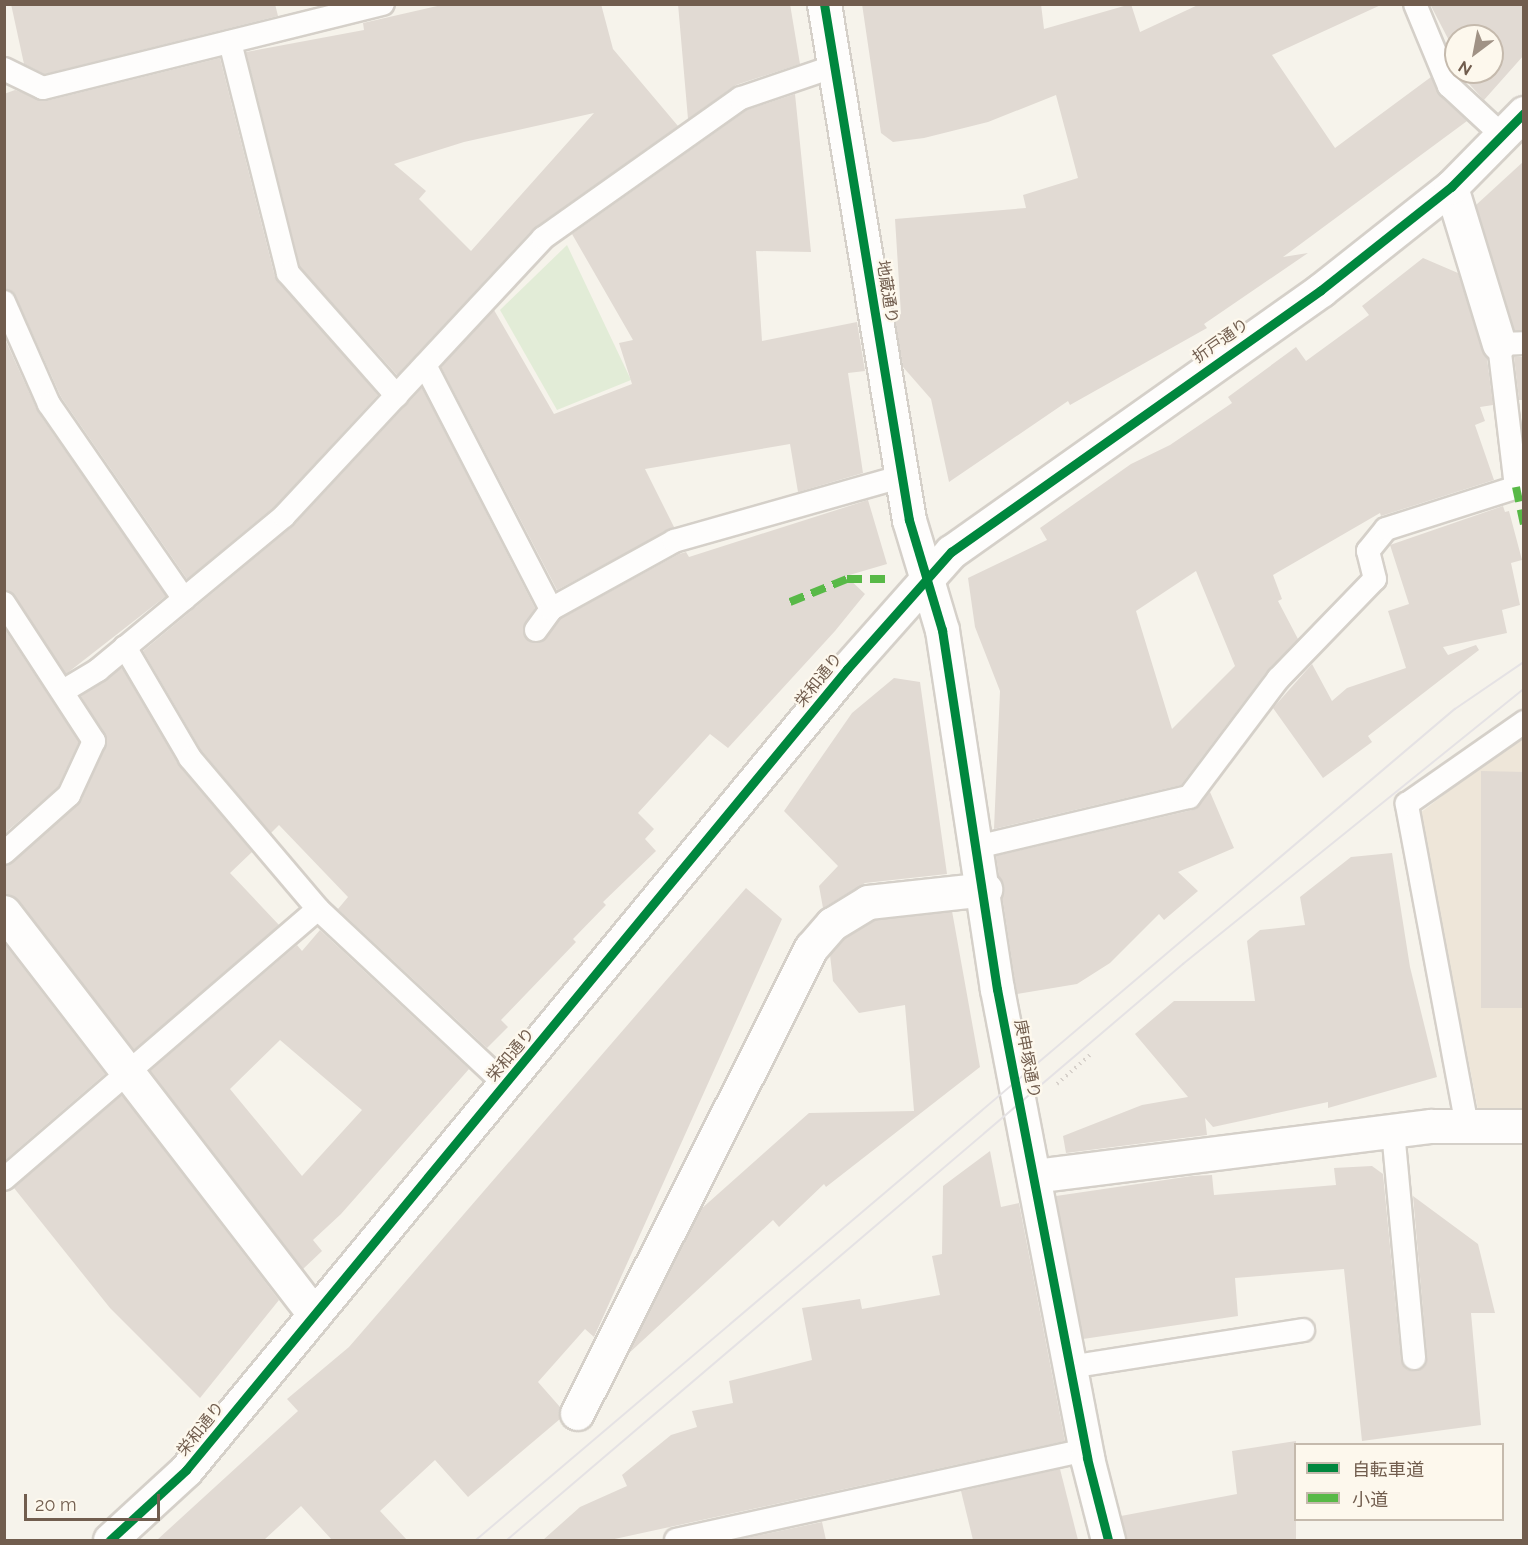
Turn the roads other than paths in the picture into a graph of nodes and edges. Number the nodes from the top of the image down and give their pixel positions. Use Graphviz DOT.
graph roads {
  1 [pos="383,4"];
  2 [pos="824,4"];
  3 [pos="1415,4"];
  4 [pos="231,42"];
  5 [pos="835,66"];
  6 [pos="4,69"];
  7 [pos="1514,125"];
  8 [pos="1451,187"];
  9 [pos="4,302"];
  10 [pos="1511,344"];
  11 [pos="425,365"];
  12 [pos="397,396"];
  13 [pos="903,476"];
  14 [pos="1520,486"];
  15 [pos="928,582"];
  16 [pos="184,599"];
  17 [pos="4,603"];
  18 [pos="551,609"];
  19 [pos="536,630"];
  20 [pos="126,647"];
  21 [pos="65,690"];
  22 [pos="1524,722"];
  23 [pos="977,847"];
  24 [pos="4,853"];
  25 [pos="985,889"];
  26 [pos="318,909"];
  27 [pos="4,912"];
  28 [pos="128,1076"];
  29 [pos="506,1085"];
  30 [pos="1467,1126"];
  31 [pos="1524,1126"];
  32 [pos="1393,1131"];
  33 [pos="1034,1176"];
  34 [pos="4,1179"];
  35 [pos="314,1314"];
  36 [pos="1303,1330"];
  37 [pos="1414,1358"];
  38 [pos="1070,1367"];
  39 [pos="578,1413"];
  40 [pos="1086,1450"];
  41 [pos="110,1540"];
  42 [pos="676,1540"];
  43 [pos="1108,1540"];
  1 -- 4 [label="lane"];
  2 -- 5 [label="street, 地蔵通り"];
  3 -- 7 [label="lane"];
  4 -- 6 [label="lane"];
  4 -- 12 [label="lane"];
  5 -- 11 [label="lane"];
  5 -- 13 [label="street, 地蔵通り"];
  7 -- 8 [label="street, 折戸通り"];
  8 -- 10 [label="street"];
  8 -- 15 [label="street, 折戸通り"];
  9 -- 16 [label="lane"];
  10 -- 14 [label="lane"];
  11 -- 12 [label="lane"];
  11 -- 18 [label="lane"];
  12 -- 16 [label="lane"];
  13 -- 15 [label="street, 地蔵通り"];
  13 -- 18 [label="lane"];
  14 -- 23 [label="lane"];
  15 -- 23 [label="street, 庚申塚通り"];
  15 -- 29 [label="street, 栄和通り"];
  16 -- 20 [label="lane"];
  17 -- 21 [label="lane"];
  18 -- 19 [label="lane"];
  20 -- 21 [label="lane"];
  20 -- 26 [label="lane"];
  21 -- 24 [label="lane"];
  22 -- 30 [label="lane"];
  23 -- 25 [label="street, 庚申塚通り"];
  25 -- 33 [label="street, 庚申塚通り"];
  25 -- 39 [label="street"];
  26 -- 28 [label="lane"];
  26 -- 29 [label="lane"];
  27 -- 28 [label="street"];
  28 -- 34 [label="lane"];
  28 -- 35 [label="street"];
  29 -- 35 [label="street, 栄和通り"];
  30 -- 31 [label="street"];
  30 -- 32 [label="street"];
  32 -- 33 [label="street"];
  32 -- 37 [label="lane"];
  33 -- 38 [label="street, 庚申塚通り"];
  35 -- 41 [label="street, 栄和通り"];
  36 -- 38 [label="lane"];
  38 -- 40 [label="street, 庚申塚通り"];
  40 -- 42 [label="lane"];
  40 -- 43 [label="street, 庚申塚通り"];
}
